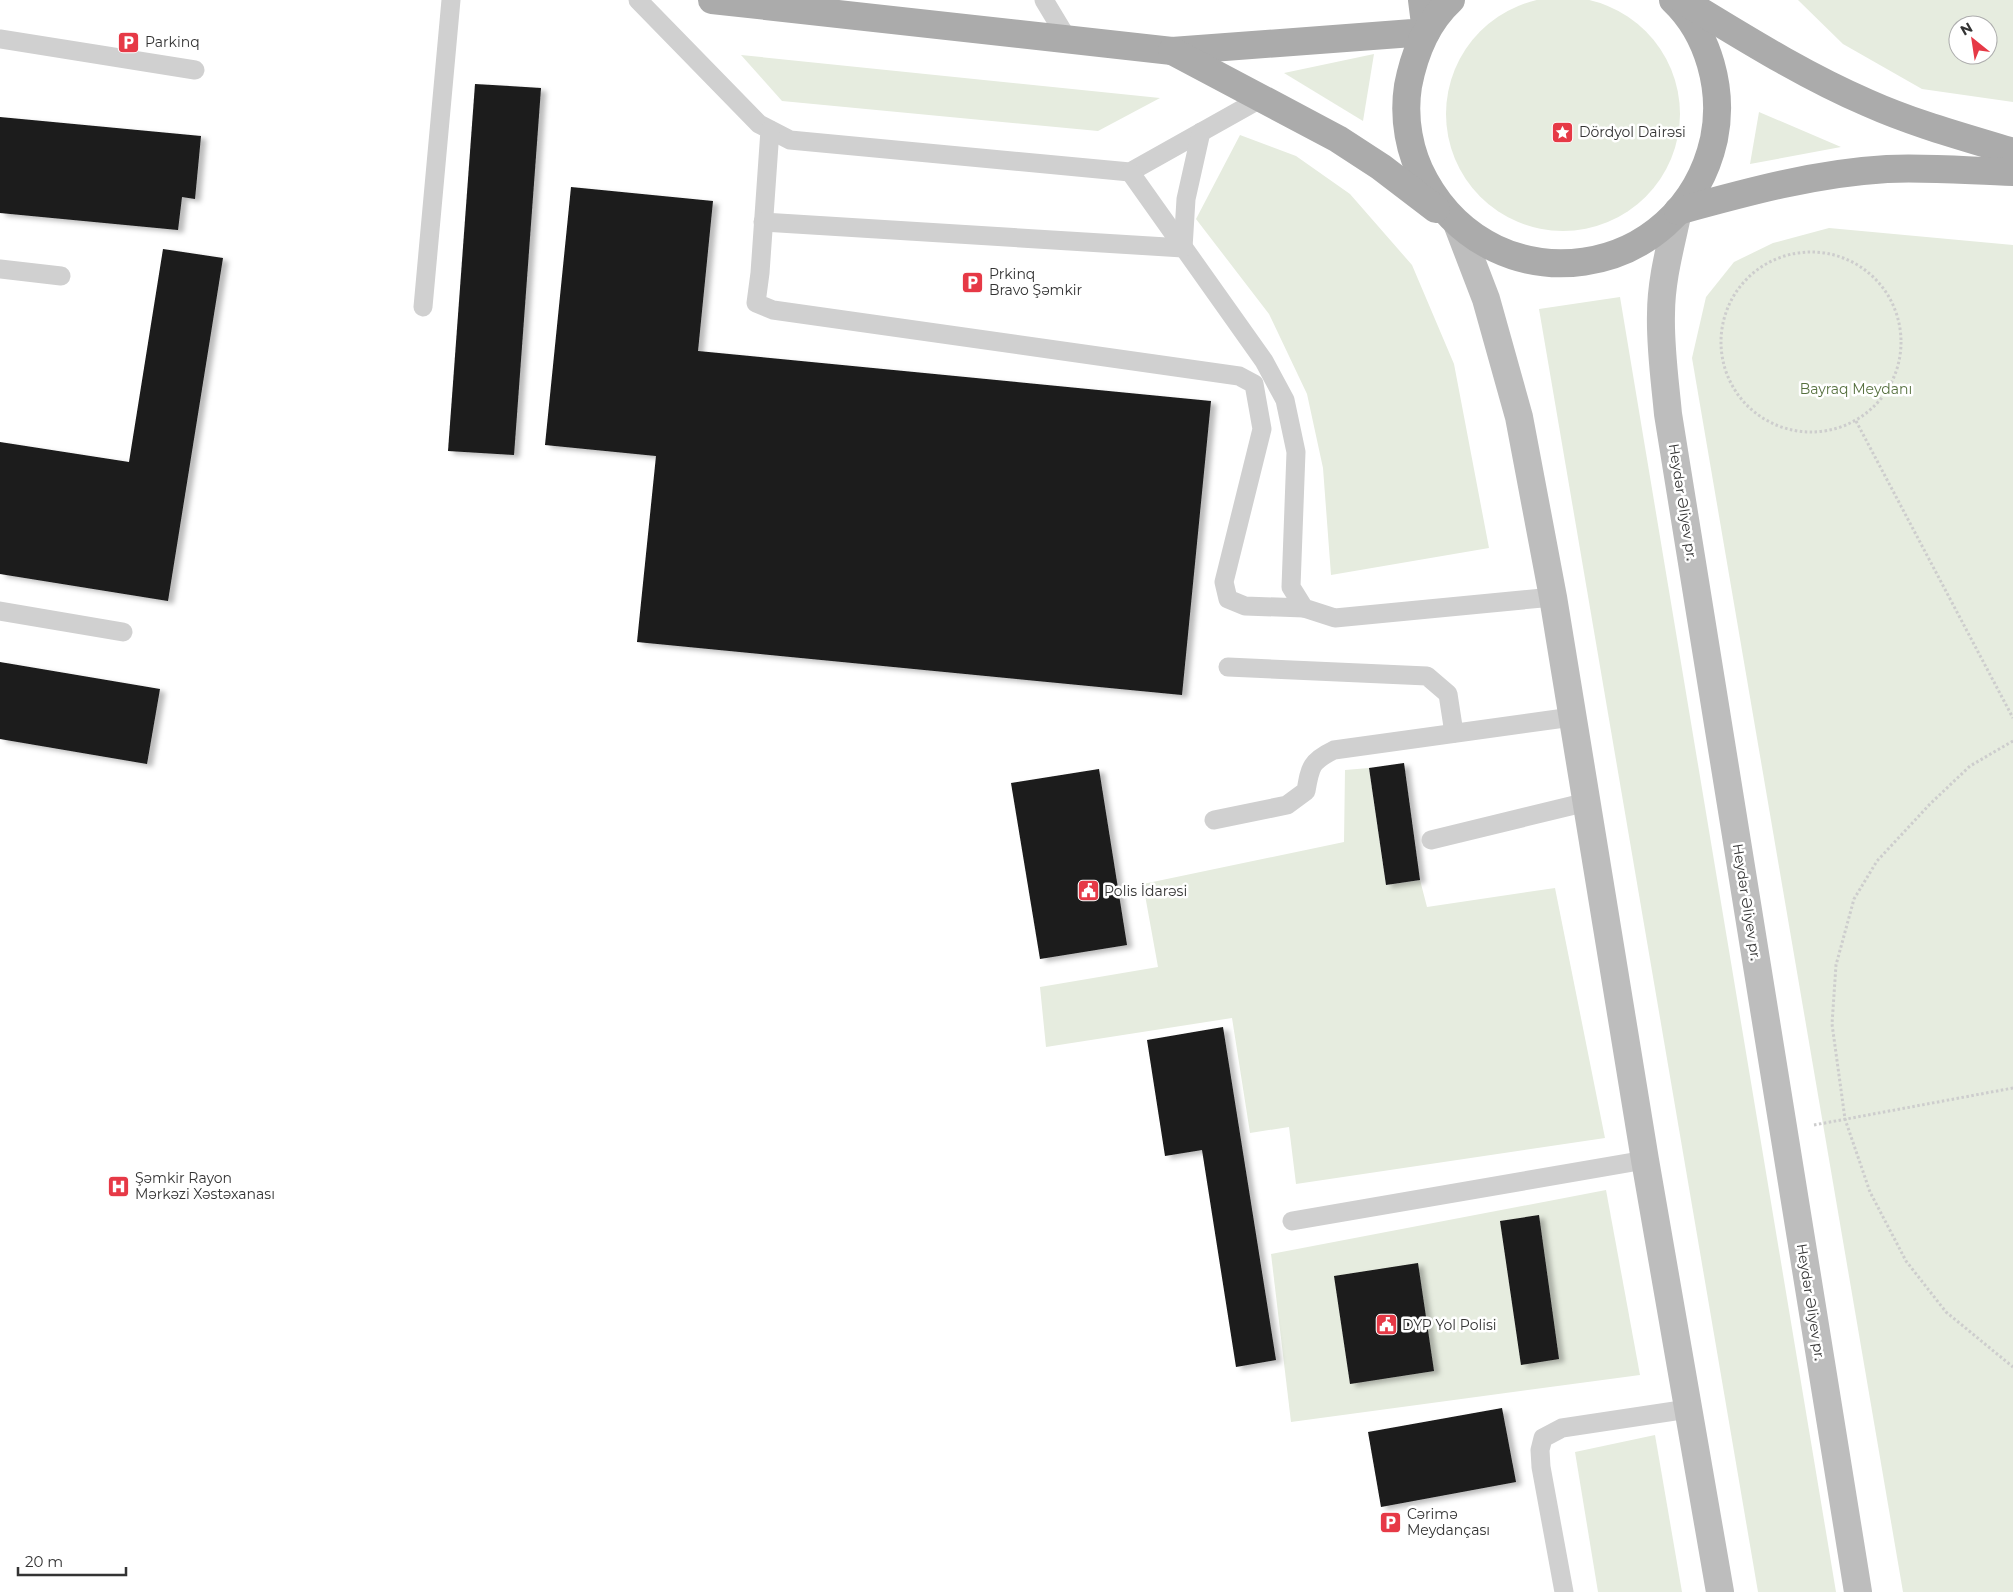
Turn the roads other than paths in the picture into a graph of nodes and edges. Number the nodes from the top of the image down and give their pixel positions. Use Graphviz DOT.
graph roads {
  1 [pos="451,0"];
  2 [pos="638,0"];
  3 [pos="712,0"];
  4 [pos="1044,0"];
  5 [pos="1422,0"];
  6 [pos="1451,0"];
  7 [pos="1673,0"];
  8 [pos="1682,0"];
  9 [pos="1426,32"];
  10 [pos="0,39"];
  11 [pos="1068,40"];
  12 [pos="1172,51"];
  13 [pos="195,70"];
  14 [pos="1262,98"];
  15 [pos="770,130"];
  16 [pos="1201,132"];
  17 [pos="2013,152"];
  18 [pos="1130,172"];
  19 [pos="2013,172"];
  20 [pos="1678,211"];
  21 [pos="763,222"];
  22 [pos="1458,226"];
  23 [pos="1183,248"];
  24 [pos="0,269"];
  25 [pos="61,276"];
  26 [pos="423,307"];
  27 [pos="1553,597"];
  28 [pos="1304,608"];
  29 [pos="0,611"];
  30 [pos="122,632"];
  31 [pos="1228,667"];
  32 [pos="1572,717"];
  33 [pos="1454,733"];
  34 [pos="1586,802"];
  35 [pos="1214,820"];
  36 [pos="1431,840"];
  37 [pos="1645,1160"];
  38 [pos="1292,1221"];
  39 [pos="1688,1410"];
  40 [pos="1564,1592"];
  41 [pos="1720,1592"];
  42 [pos="1858,1592"];
  1 -- 26 [label="lane"];
  2 -- 15 [label="lane"];
  3 -- 11 [label="main road"];
  4 -- 11 [label="lane"];
  5 -- 9 [label="main road"];
  6 -- 9 [label="main road"];
  7 -- 20 [label="main road"];
  8 -- 17 [label="main road"];
  9 -- 12 [label="main road"];
  9 -- 22 [label="main road"];
  10 -- 13 [label="lane"];
  11 -- 12 [label="main road"];
  12 -- 14 [label="main road"];
  14 -- 16 [label="lane"];
  14 -- 22 [label="main road"];
  15 -- 18 [label="lane"];
  15 -- 21 [label="lane"];
  16 -- 18 [label="lane"];
  16 -- 23 [label="lane"];
  18 -- 23 [label="lane"];
  19 -- 20 [label="main road"];
  20 -- 22 [label="main road"];
  20 -- 42 [label="main road, Heydər Əliyev pr."];
  21 -- 23 [label="lane"];
  21 -- 28 [label="lane"];
  22 -- 27 [label="main road"];
  23 -- 28 [label="lane"];
  24 -- 25 [label="lane"];
  27 -- 28 [label="lane"];
  27 -- 32 [label="main road"];
  29 -- 30 [label="lane"];
  31 -- 33 [label="lane"];
  32 -- 33 [label="lane"];
  32 -- 34 [label="main road"];
  33 -- 35 [label="lane"];
  34 -- 36 [label="lane"];
  34 -- 37 [label="main road"];
  37 -- 38 [label="lane"];
  37 -- 39 [label="main road"];
  39 -- 40 [label="lane"];
  39 -- 41 [label="main road"];
}
